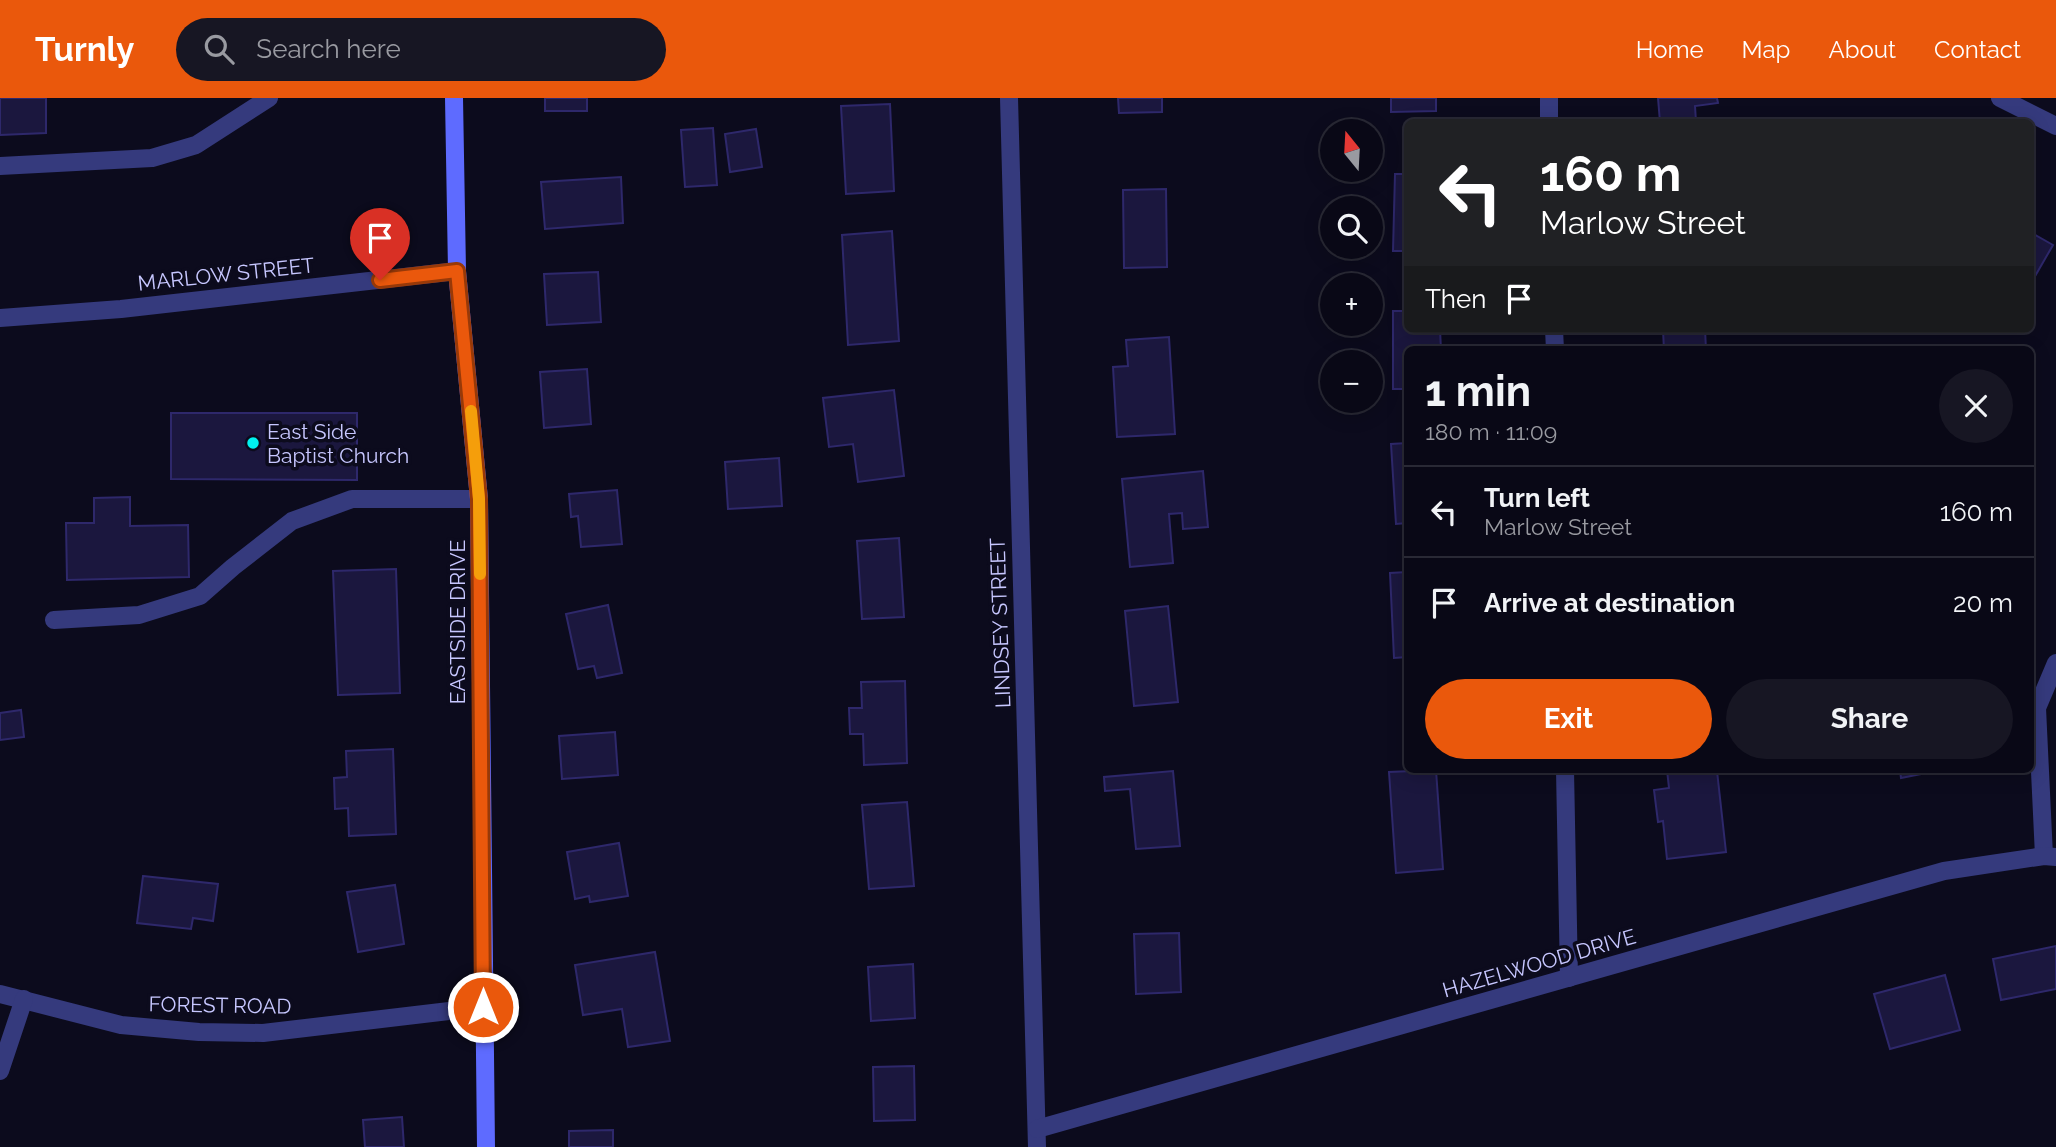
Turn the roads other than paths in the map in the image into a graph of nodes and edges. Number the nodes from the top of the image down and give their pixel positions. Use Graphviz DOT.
graph roads {
  1 [pos="269,98"];
  2 [pos="454,98"];
  3 [pos="1009,98"];
  4 [pos="1549,98"];
  5 [pos="2000,98"];
  6 [pos="1549,119"];
  7 [pos="2056,126"];
  8 [pos="0,166"];
  9 [pos="457,271"];
  10 [pos="0,318"];
  11 [pos="479,499"];
  12 [pos="54,620"];
  13 [pos="2056,663"];
  14 [pos="1564,773"];
  15 [pos="2050,856"];
  16 [pos="1569,978"];
  17 [pos="0,994"];
  18 [pos="24,999"];
  19 [pos="483,1007"];
  20 [pos="0,1070"];
  21 [pos="1037,1138"];
  22 [pos="486,1147"];
  1 -- 8 [label="street"];
  2 -- 9 [label="street, EASTSIDE DRIVE"];
  3 -- 21 [label="street, LINDSEY STREET"];
  4 -- 6 [label="street"];
  5 -- 7 [label="street"];
  9 -- 10 [label="street, MARLOW STREET"];
  9 -- 11 [label="street, EASTSIDE DRIVE"];
  11 -- 12 [label="street"];
  11 -- 19 [label="street, EASTSIDE DRIVE"];
  13 -- 15 [label="street"];
  14 -- 16 [label="street"];
  15 -- 16 [label="street, HAZELWOOD DRIVE"];
  16 -- 21 [label="street, HAZELWOOD DRIVE"];
  17 -- 18 [label="street, FOREST ROAD"];
  18 -- 19 [label="street, FOREST ROAD"];
  18 -- 20 [label="street"];
  19 -- 22 [label="street, EASTSIDE DRIVE"];
}
